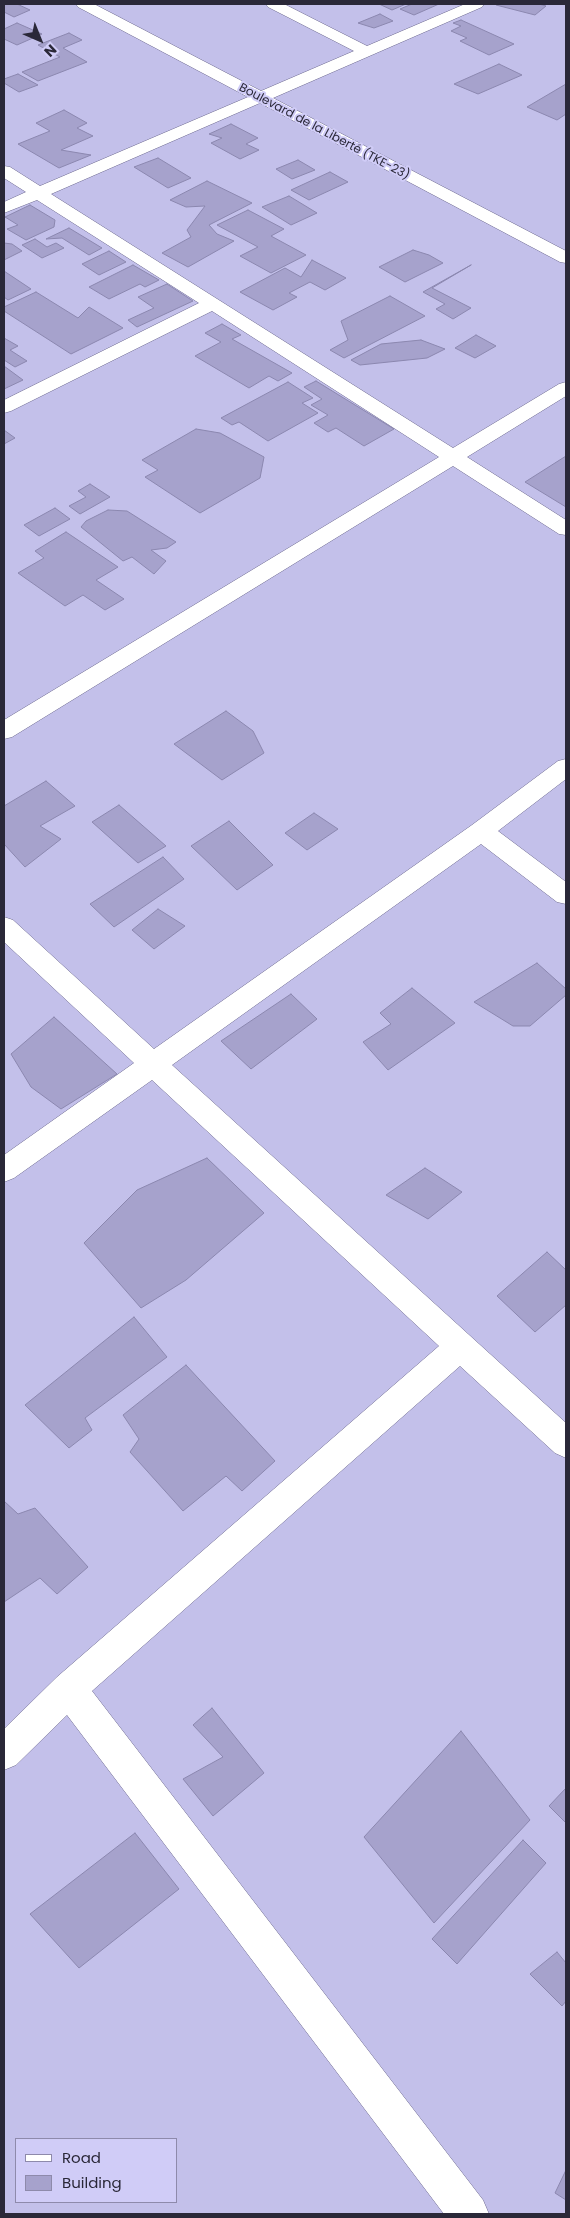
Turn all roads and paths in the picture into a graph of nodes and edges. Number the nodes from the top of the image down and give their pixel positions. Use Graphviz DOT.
graph roads {
  1 [pos="83,4"];
  2 [pos="273,4"];
  3 [pos="477,4"];
  4 [pos="367,52"];
  5 [pos="260,98"];
  6 [pos="4,171"];
  7 [pos="38,192"];
  8 [pos="4,208"];
  9 [pos="566,258"];
  10 [pos="212,304"];
  11 [pos="566,388"];
  12 [pos="4,407"];
  13 [pos="454,457"];
  14 [pos="566,529"];
  15 [pos="4,731"];
  16 [pos="566,767"];
  17 [pos="481,831"];
  18 [pos="566,895"];
  19 [pos="4,926"];
  20 [pos="152,1063"];
  21 [pos="4,1170"];
  22 [pos="461,1346"];
  23 [pos="566,1443"];
  24 [pos="68,1689"];
  25 [pos="4,1753"];
  26 [pos="469,2214"];
  1 -- 5 [label="street, Boulevard de la Liberté (TKE-23)"];
  2 -- 4 [label="street"];
  3 -- 4 [label="street"];
  4 -- 5 [label="street"];
  5 -- 7 [label="street"];
  5 -- 9 [label="street, Boulevard de la Liberté (TKE-23)"];
  6 -- 7 [label="street"];
  7 -- 8 [label="street"];
  7 -- 10 [label="street"];
  10 -- 12 [label="street"];
  10 -- 13 [label="street"];
  11 -- 13 [label="street"];
  13 -- 14 [label="street"];
  13 -- 15 [label="street"];
  16 -- 17 [label="street"];
  17 -- 18 [label="street"];
  17 -- 20 [label="street"];
  19 -- 20 [label="street"];
  20 -- 21 [label="street"];
  20 -- 22 [label="street"];
  22 -- 23 [label="street"];
  22 -- 24 [label="street"];
  24 -- 25 [label="street"];
  24 -- 26 [label="street"];
}
